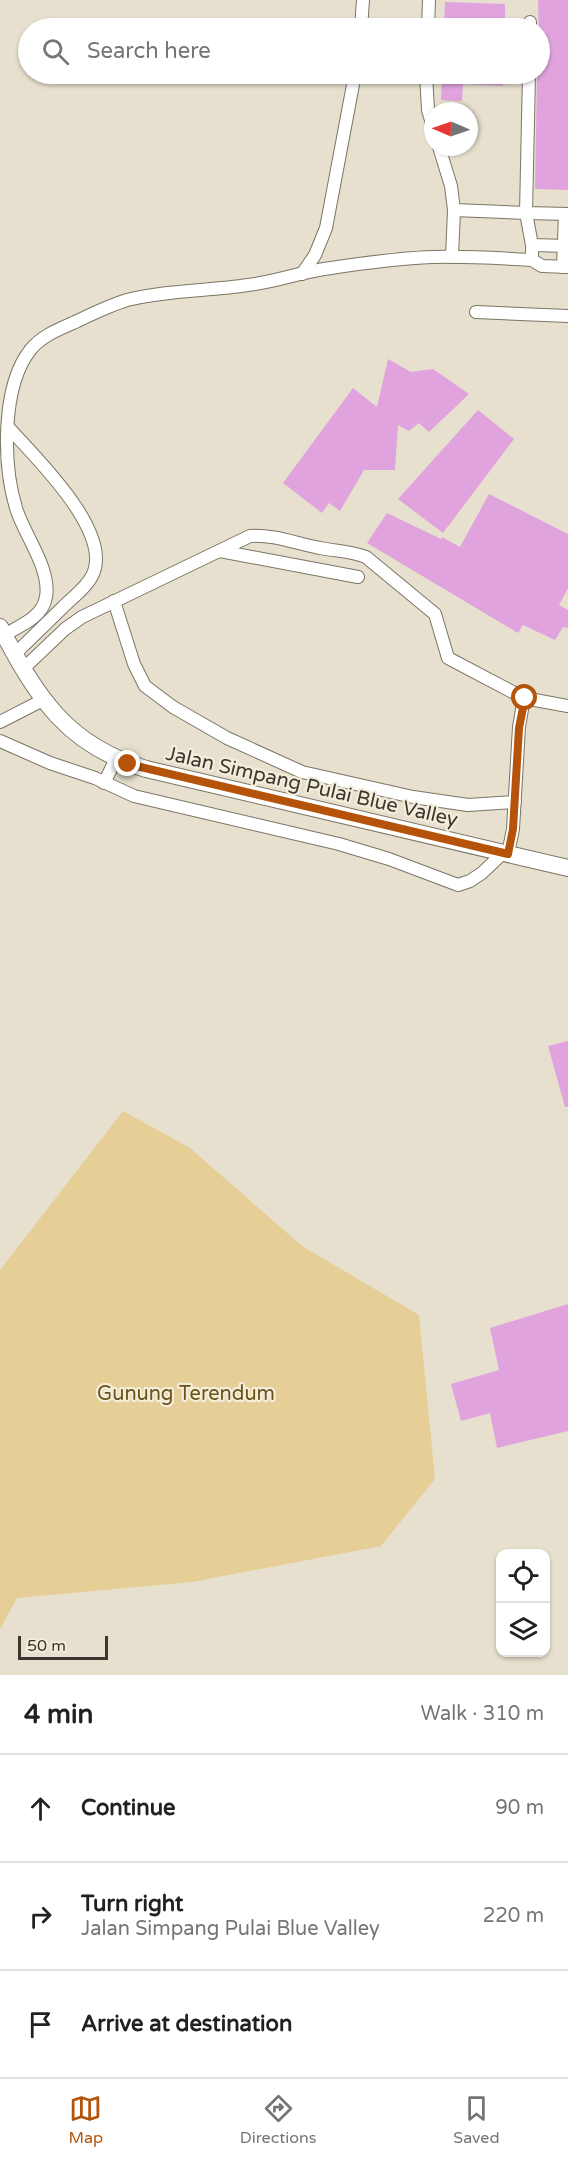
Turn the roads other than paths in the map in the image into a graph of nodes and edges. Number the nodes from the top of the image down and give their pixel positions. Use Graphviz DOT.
graph roads {
  1 [pos="363,0"];
  2 [pos="429,0"];
  3 [pos="362,18"];
  4 [pos="428,18"];
  5 [pos="353,84"];
  6 [pos="427,84"];
  7 [pos="529,84"];
  8 [pos="428,102"];
  9 [pos="442,156"];
  10 [pos="454,210"];
  11 [pos="526,213"];
  12 [pos="566,214"];
  13 [pos="532,245"];
  14 [pos="566,246"];
  15 [pos="452,257"];
  16 [pos="532,260"];
  17 [pos="566,267"];
  18 [pos="302,274"];
  19 [pos="476,312"];
  20 [pos="568,316"];
  21 [pos="8,427"];
  22 [pos="220,551"];
  23 [pos="358,577"];
  24 [pos="114,601"];
  25 [pos="39,621"];
  26 [pos="2,631"];
  27 [pos="54,639"];
  28 [pos="15,654"];
  29 [pos="23,669"];
  30 [pos="525,698"];
  31 [pos="43,700"];
  32 [pos="568,706"];
  33 [pos="0,722"];
  34 [pos="0,741"];
  35 [pos="116,759"];
  36 [pos="104,783"];
  37 [pos="515,802"];
  38 [pos="505,853"];
  39 [pos="568,868"];
  1 -- 3 [label="street"];
  2 -- 4 [label="street"];
  5 -- 18 [label="street"];
  6 -- 8 [label="street"];
  7 -- 11 [label="street"];
  9 -- 10 [label="street"];
  10 -- 11 [label="street"];
  10 -- 15 [label="street"];
  11 -- 12 [label="street"];
  11 -- 13 [label="street"];
  12 -- 14 [label="street"];
  13 -- 14 [label="street"];
  13 -- 16 [label="street"];
  14 -- 17 [label="street"];
  15 -- 16 [label="street"];
  15 -- 18 [label="street"];
  16 -- 17 [label="street"];
  18 -- 21 [label="street"];
  19 -- 20 [label="street"];
  21 -- 25 [label="street"];
  21 -- 25 [label="street"];
  22 -- 23 [label="street"];
  22 -- 24 [label="street"];
  22 -- 30 [label="street"];
  24 -- 27 [label="street"];
  24 -- 37 [label="street"];
  25 -- 26 [label="street"];
  25 -- 27 [label="street"];
  25 -- 28 [label="street"];
  26 -- 28 [label="main road, Jalan Simpang Pulai Blue Valley"];
  27 -- 29 [label="street"];
  28 -- 29 [label="main road, Jalan Simpang Pulai Blue Valley"];
  29 -- 31 [label="main road, Jalan Simpang Pulai Blue Valley"];
  30 -- 32 [label="street"];
  30 -- 37 [label="street"];
  31 -- 33 [label="street"];
  31 -- 35 [label="main road, Jalan Simpang Pulai Blue Valley"];
  34 -- 36 [label="street"];
  35 -- 36 [label="street"];
  35 -- 38 [label="main road, Jalan Simpang Pulai Blue Valley"];
  36 -- 38 [label="street"];
  37 -- 38 [label="street"];
  38 -- 39 [label="main road, Jalan Simpang Pulai Blue Valley"];
}
